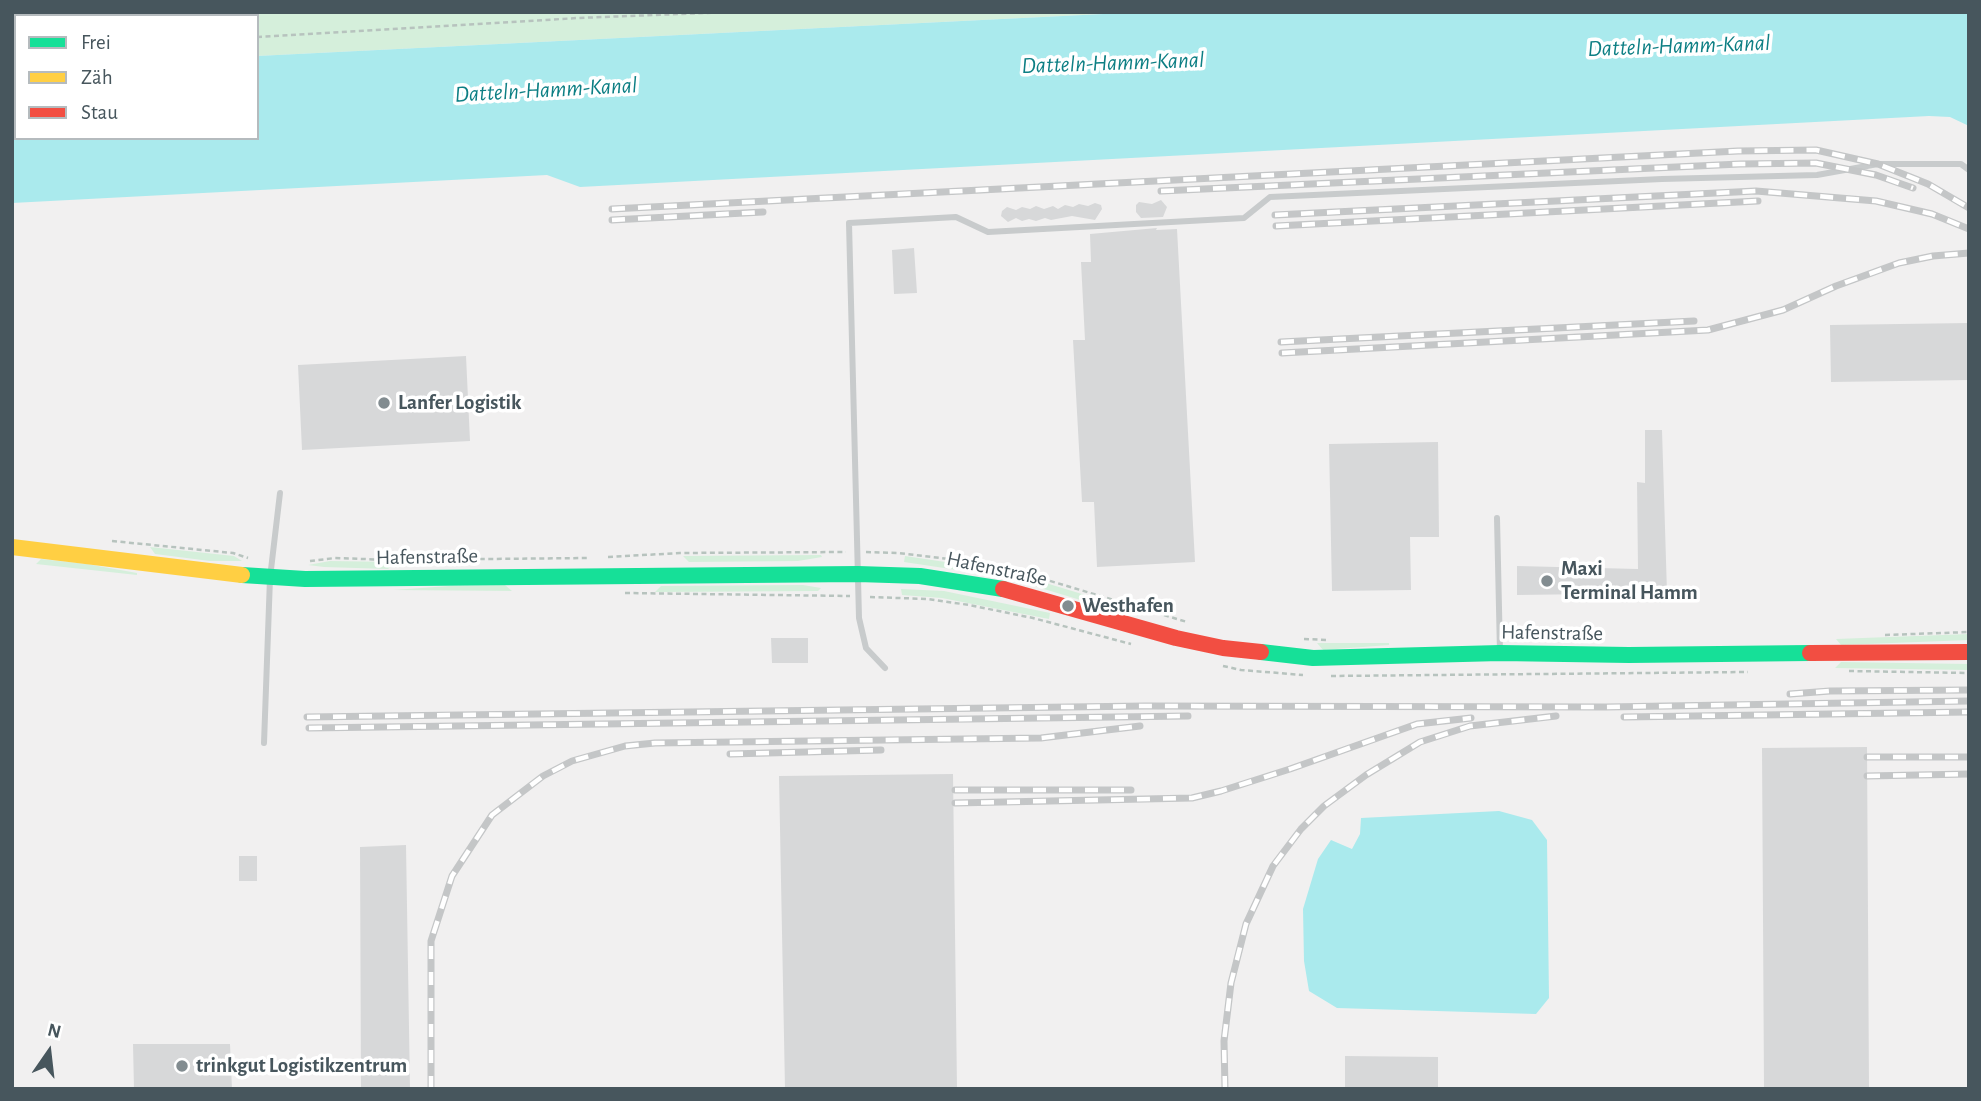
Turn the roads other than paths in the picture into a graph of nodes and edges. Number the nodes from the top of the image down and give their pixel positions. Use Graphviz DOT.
graph roads {
  1 [pos="1969,170"];
  2 [pos="280,492"];
  3 [pos="1497,518"];
  4 [pos="12,547"];
  5 [pos="858,573"];
  6 [pos="270,578"];
  7 [pos="1500,653"];
  8 [pos="1969,653"];
  9 [pos="886,668"];
  10 [pos="264,743"];
  1 -- 5 [label="lane"];
  2 -- 6 [label="lane"];
  3 -- 7 [label="lane"];
  4 -- 6 [label="street, Hafenstraße"];
  5 -- 6 [label="street, Hafenstraße"];
  5 -- 7 [label="street, Hafenstraße"];
  5 -- 9 [label="lane"];
  6 -- 10 [label="lane"];
  7 -- 8 [label="street, Hafenstraße"];
}
